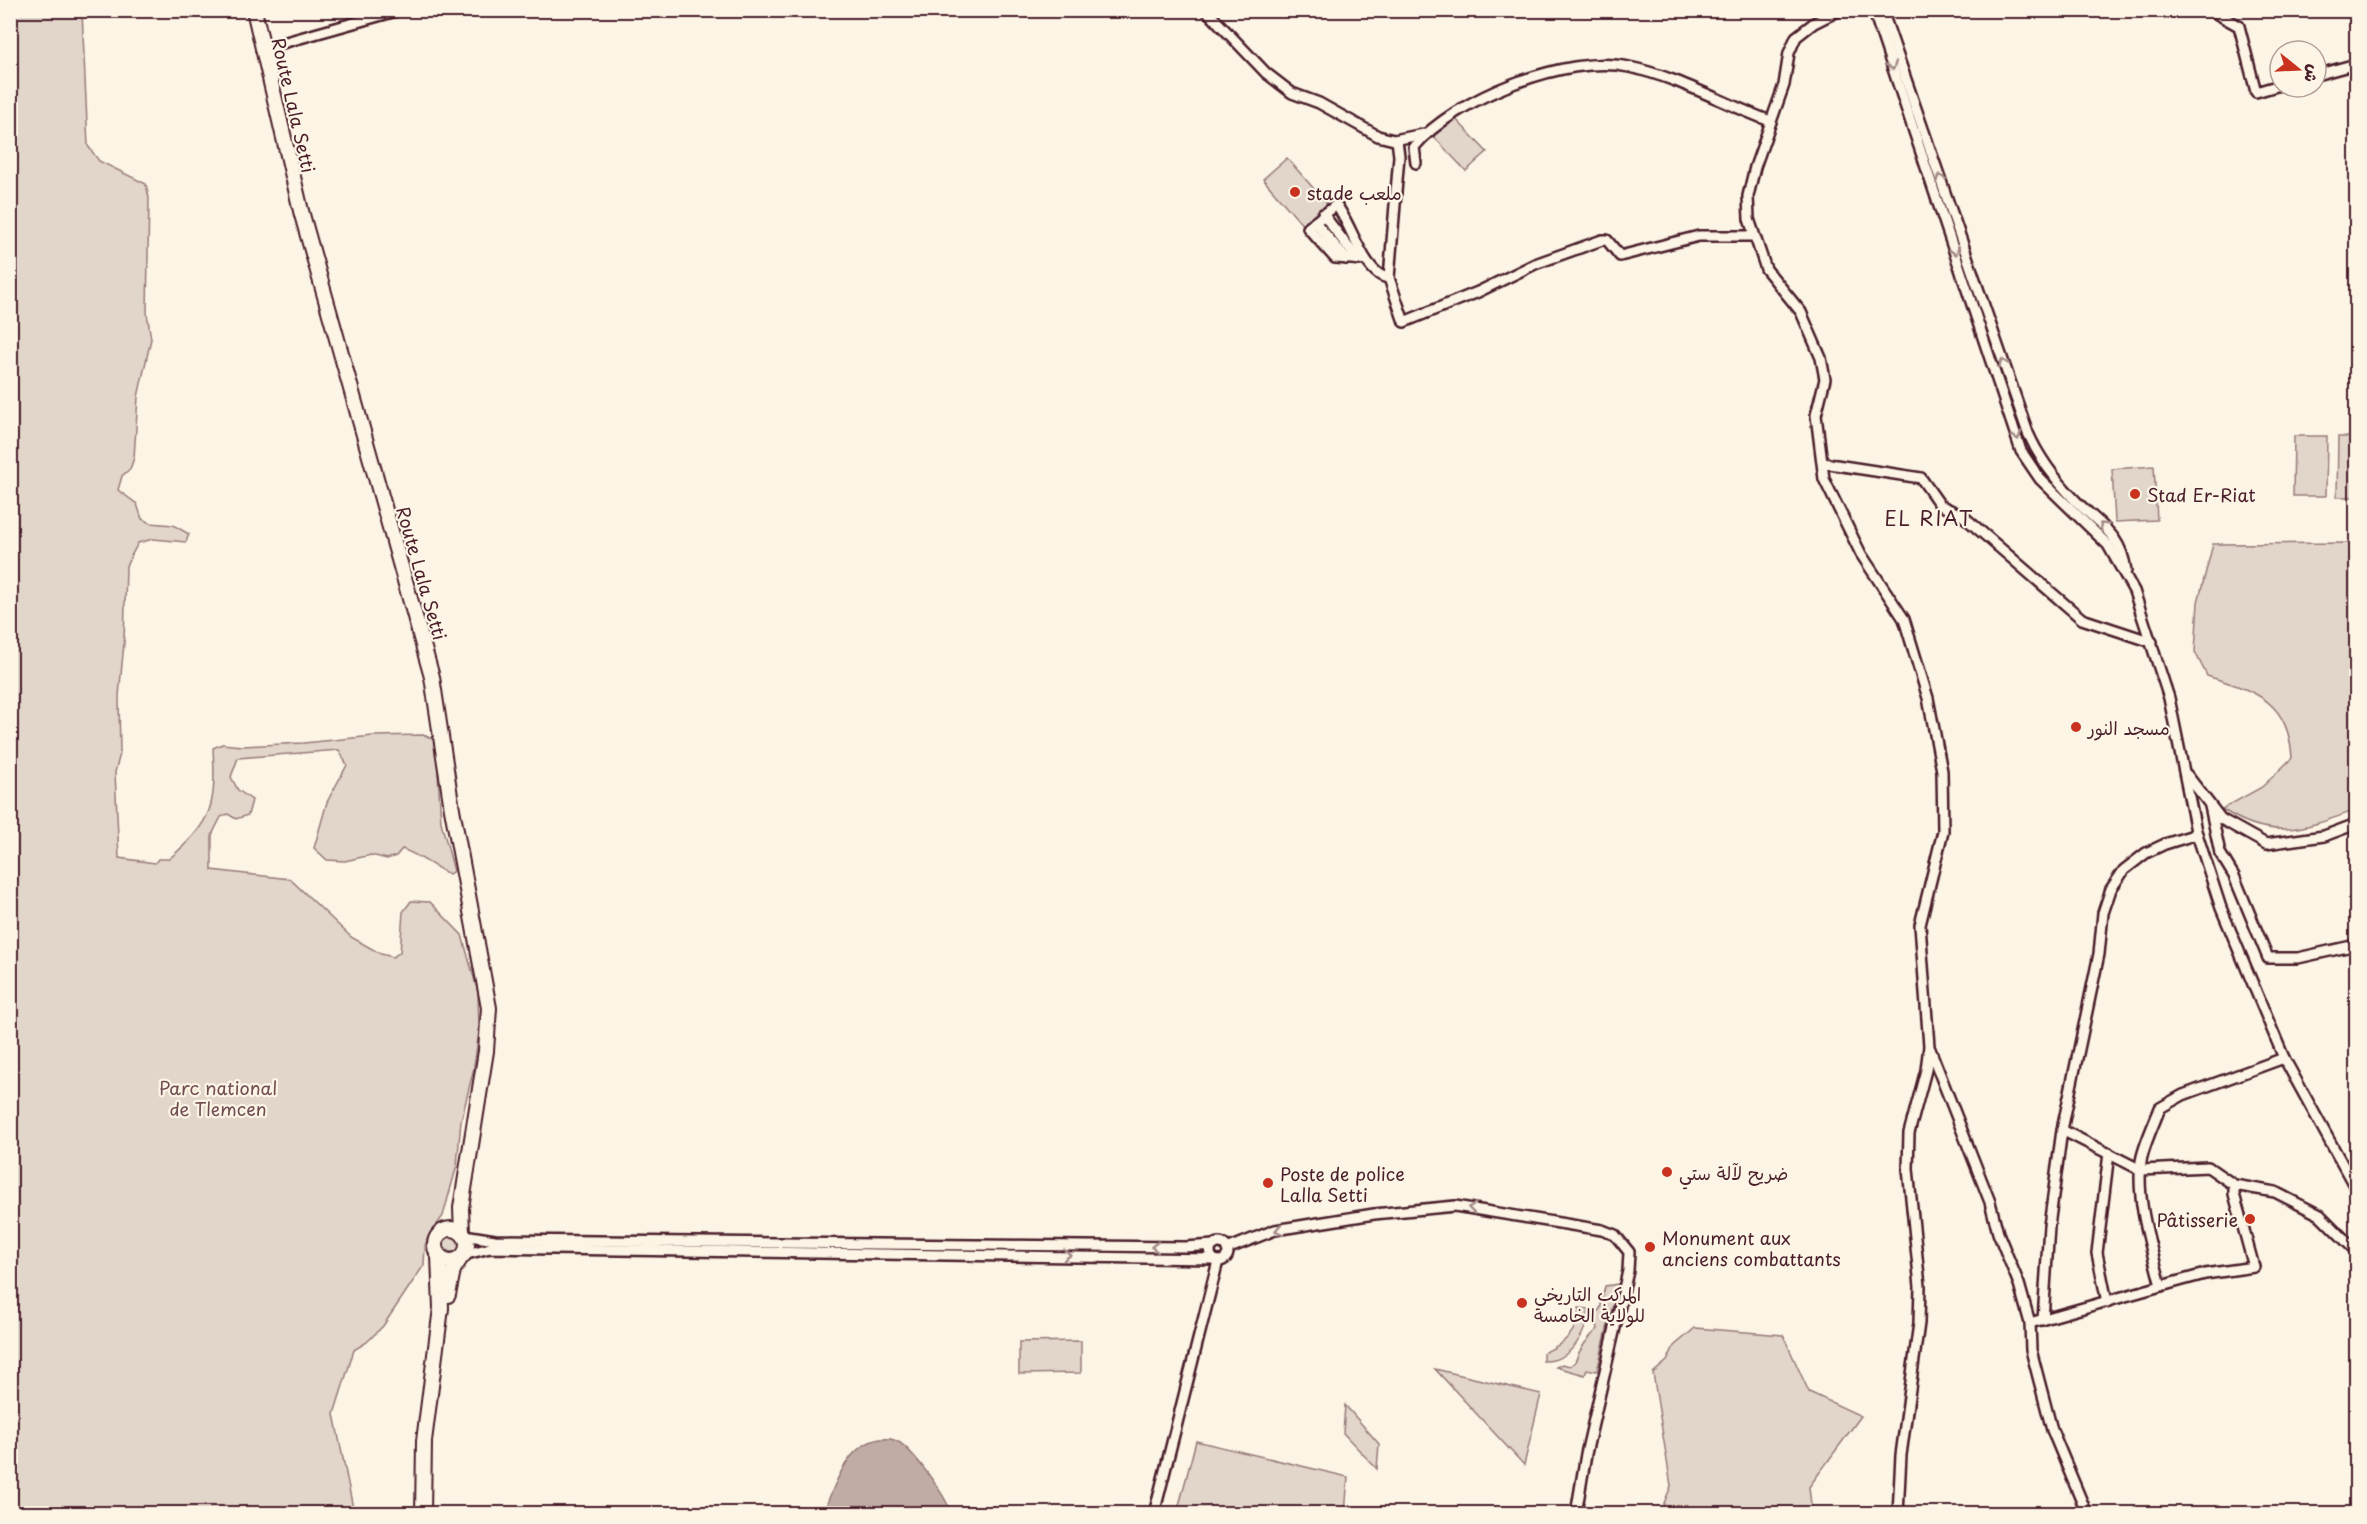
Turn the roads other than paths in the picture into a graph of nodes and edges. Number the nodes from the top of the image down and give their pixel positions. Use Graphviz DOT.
graph roads {
  1 [pos="254,10"];
  2 [pos="400,10"];
  3 [pos="1206,10"];
  4 [pos="1840,10"];
  5 [pos="1876,10"];
  6 [pos="1882,10"];
  7 [pos="2210,10"];
  8 [pos="261,49"];
  9 [pos="2356,64"];
  10 [pos="2328,72"];
  11 [pos="2268,88"];
  12 [pos="1770,120"];
  13 [pos="1424,134"];
  14 [pos="1397,140"];
  15 [pos="1416,163"];
  16 [pos="1323,214"];
  17 [pos="1754,236"];
  18 [pos="1362,260"];
  19 [pos="1389,278"];
  20 [pos="1822,463"];
  21 [pos="2126,577"];
  22 [pos="2152,642"];
  23 [pos="2182,768"];
  24 [pos="2210,806"];
  25 [pos="2356,825"];
  26 [pos="2197,834"];
  27 [pos="2356,945"];
  28 [pos="1929,1047"];
  29 [pos="2284,1058"];
  30 [pos="2062,1130"];
  31 [pos="2109,1153"];
  32 [pos="469,1155"];
  33 [pos="2141,1170"];
  34 [pos="2234,1185"];
  35 [pos="2356,1189"];
  36 [pos="442,1231"];
  37 [pos="463,1234"];
  38 [pos="1214,1245"];
  39 [pos="1227,1250"];
  40 [pos="2356,1251"];
  41 [pos="439,1256"];
  42 [pos="462,1257"];
  43 [pos="1215,1260"];
  44 [pos="2161,1286"];
  45 [pos="2107,1302"];
  46 [pos="2043,1320"];
  47 [pos="2030,1323"];
  48 [pos="437,1353"];
  49 [pos="423,1514"];
  50 [pos="1154,1514"];
  51 [pos="1576,1514"];
  52 [pos="1898,1514"];
  53 [pos="2087,1514"];
  1 -- 8 [label="main road, Route Lala Setti"];
  2 -- 8 [label="street"];
  3 -- 14 [label="street"];
  4 -- 12 [label="street"];
  5 -- 21 [label="street, one-way"];
  21 -- 6 [label="street, one-way"];
  7 -- 11 [label="street"];
  8 -- 32 [label="main road, Route Lala Setti"];
  9 -- 10 [label="street"];
  12 -- 13 [label="street"];
  12 -- 17 [label="street"];
  13 -- 14 [label="street"];
  13 -- 15 [label="street"];
  14 -- 19 [label="street"];
  16 -- 18 [label="street"];
  16 -- 18 [label="street"];
  16 -- 18 [label="street"];
  17 -- 19 [label="street"];
  17 -- 20 [label="street"];
  18 -- 19 [label="street"];
  20 -- 22 [label="street"];
  20 -- 28 [label="street"];
  21 -- 22 [label="street"];
  22 -- 23 [label="street"];
  23 -- 24 [label="street"];
  23 -- 26 [label="street"];
  24 -- 25 [label="street"];
  24 -- 27 [label="street"];
  26 -- 29 [label="street"];
  26 -- 30 [label="street"];
  28 -- 47 [label="street"];
  28 -- 52 [label="street"];
  29 -- 33 [label="street"];
  29 -- 35 [label="street"];
  30 -- 31 [label="street"];
  30 -- 46 [label="street"];
  31 -- 33 [label="street"];
  31 -- 45 [label="street"];
  32 -- 36 [label="main road"];
  32 -- 37 [label="main road"];
  33 -- 34 [label="street"];
  33 -- 44 [label="street"];
  34 -- 40 [label="street"];
  34 -- 44 [label="street"];
  36 -- 37 [label="main road"];
  36 -- 41 [label="main road"];
  38 -- 37 [label="street, one-way"];
  37 -- 42 [label="main road"];
  38 -- 39 [label="street"];
  38 -- 43 [label="street"];
  39 -- 43 [label="street"];
  51 -- 39 [label="street, one-way"];
  41 -- 42 [label="main road"];
  41 -- 48 [label="main road"];
  42 -- 43 [label="street, one-way"];
  42 -- 48 [label="main road"];
  43 -- 50 [label="street"];
  44 -- 45 [label="street"];
  45 -- 46 [label="street"];
  46 -- 47 [label="street"];
  47 -- 53 [label="street"];
  48 -- 49 [label="main road"];
}
